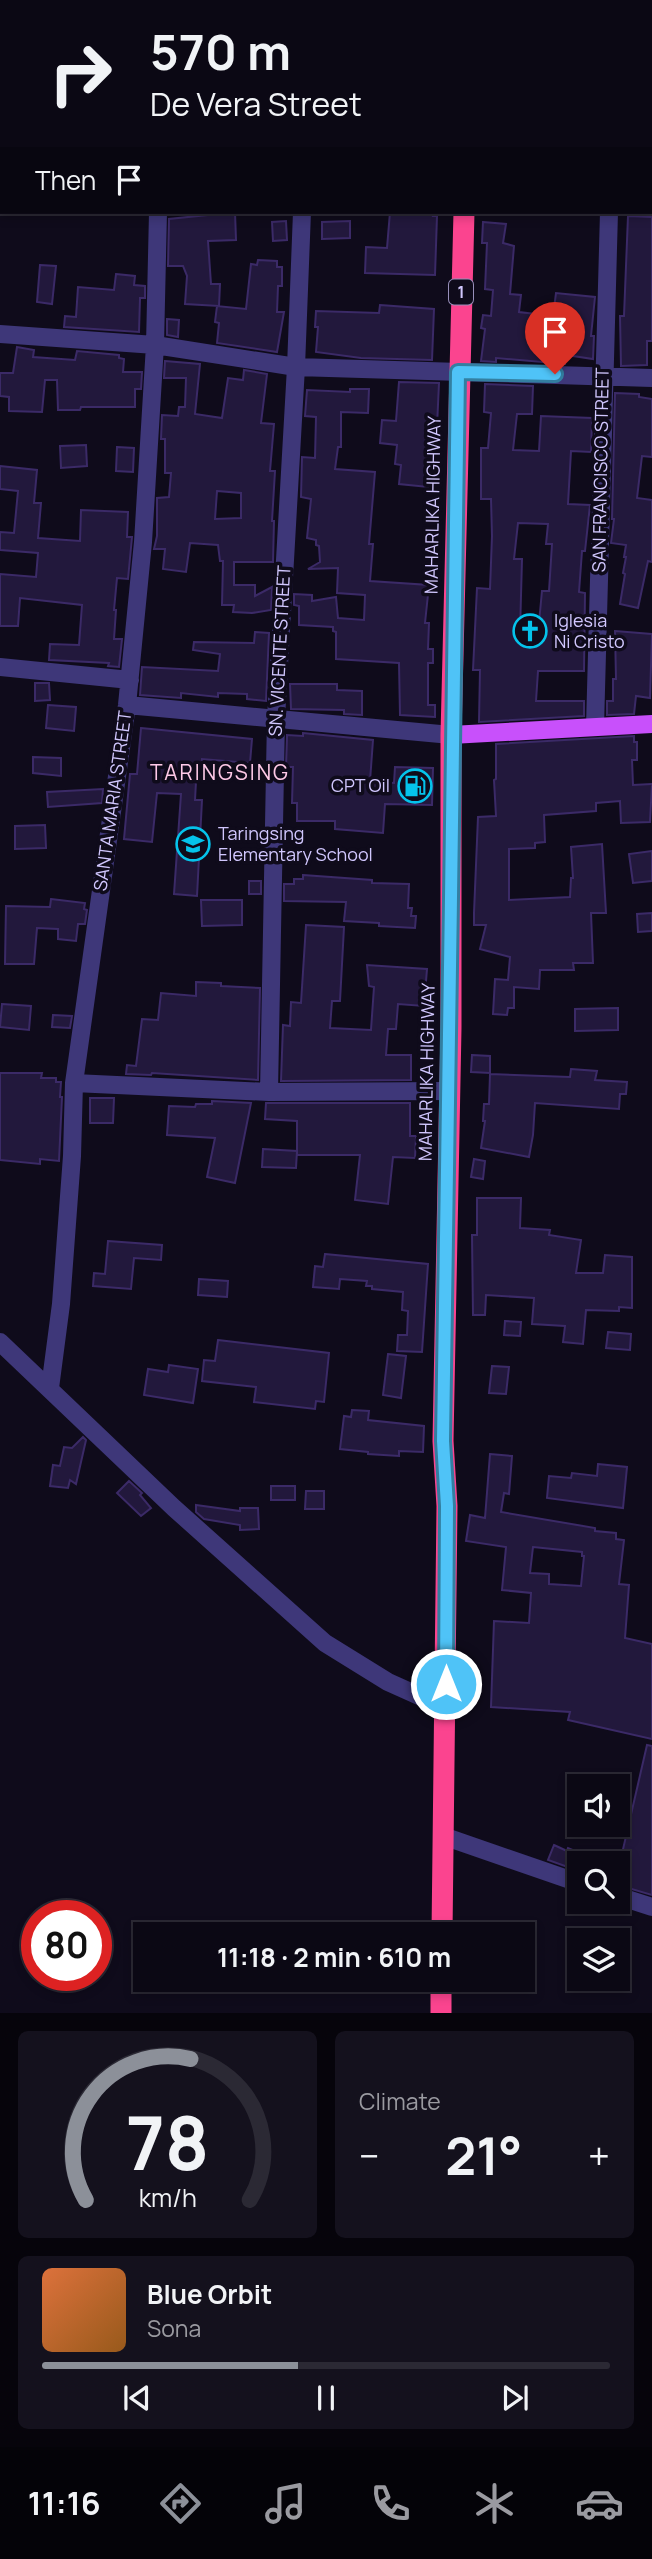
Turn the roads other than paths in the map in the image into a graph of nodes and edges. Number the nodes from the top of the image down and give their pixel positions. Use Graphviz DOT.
graph roads {
  1 [pos="158,214"];
  2 [pos="302,214"];
  3 [pos="464,214"];
  4 [pos="609,214"];
  5 [pos="0,334"];
  6 [pos="155,345"];
  7 [pos="296,367"];
  8 [pos="458,372"];
  9 [pos="604,376"];
  10 [pos="652,378"];
  11 [pos="0,667"];
  12 [pos="130,680"];
  13 [pos="127,705"];
  14 [pos="276,718"];
  15 [pos="652,724"];
  16 [pos="595,727"];
  17 [pos="451,735"];
  18 [pos="74,1083"];
  19 [pos="450,1091"];
  20 [pos="269,1092"];
  21 [pos="0,1342"];
  22 [pos="50,1388"];
  23 [pos="446,1708"];
  24 [pos="443,1836"];
  25 [pos="567,1879"];
  26 [pos="630,1900"];
  27 [pos="652,1907"];
  28 [pos="442,1922"];
  29 [pos="441,1992"];
  30 [pos="441,2013"];
  1 -- 6 [label="street, SANTA MARIA STREET"];
  2 -- 7 [label="street, SN. VICENTE STREET"];
  3 -- 8 [label="highway, MAHARLIKA HIGHWAY / 1"];
  4 -- 9 [label="street, SAN FRANCISCO STREET"];
  5 -- 6 [label="street"];
  6 -- 7 [label="street"];
  6 -- 12 [label="street, SANTA MARIA STREET"];
  7 -- 8 [label="street"];
  7 -- 14 [label="street, SN. VICENTE STREET"];
  8 -- 9 [label="street"];
  8 -- 17 [label="highway, MAHARLIKA HIGHWAY / 1"];
  9 -- 10 [label="street"];
  9 -- 16 [label="street, SAN FRANCISCO STREET"];
  11 -- 12 [label="street"];
  12 -- 13 [label="street, SANTA MARIA STREET"];
  13 -- 14 [label="street"];
  13 -- 18 [label="street, SANTA MARIA STREET"];
  14 -- 17 [label="street"];
  14 -- 20 [label="street, SN. VICENTE STREET"];
  15 -- 16 [label="main road"];
  16 -- 17 [label="main road"];
  17 -- 19 [label="highway, MAHARLIKA HIGHWAY / 1"];
  18 -- 20 [label="street"];
  18 -- 22 [label="street, SANTA MARIA STREET"];
  19 -- 20 [label="street"];
  19 -- 23 [label="highway, MAHARLIKA HIGHWAY / 1"];
  21 -- 22 [label="street"];
  22 -- 23 [label="street"];
  23 -- 24 [label="highway, MAHARLIKA HIGHWAY / 1"];
  24 -- 25 [label="street"];
  24 -- 28 [label="highway, MAHARLIKA HIGHWAY / 1"];
  26 -- 27 [label="street"];
  29 -- 30 [label="highway"];
}
